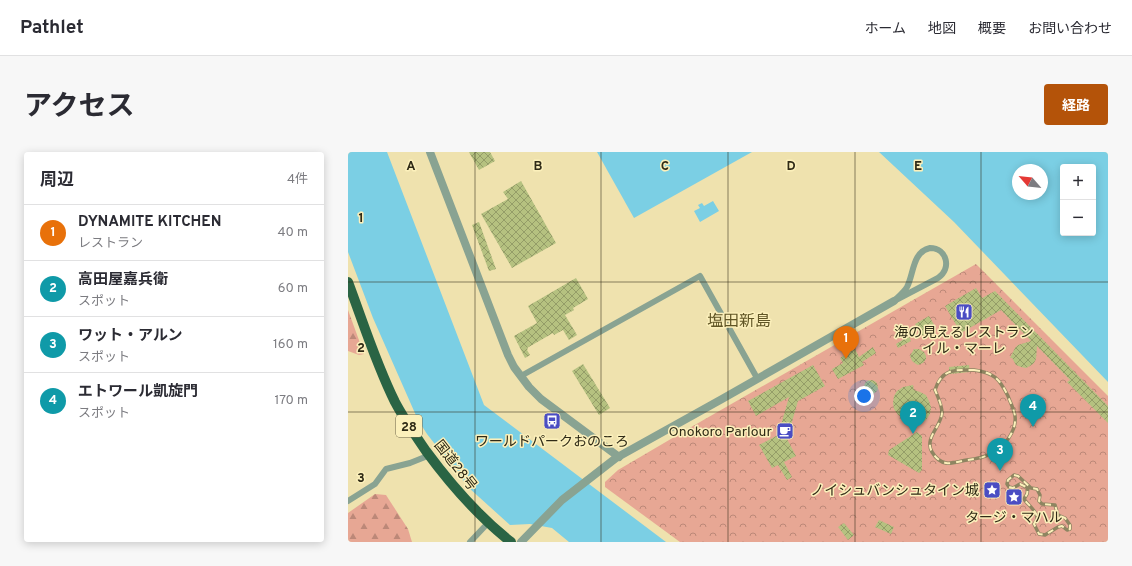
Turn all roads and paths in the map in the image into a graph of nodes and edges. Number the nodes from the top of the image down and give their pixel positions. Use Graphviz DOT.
graph roads {
  1 [pos="430,152"];
  2 [pos="348,282"];
  3 [pos="894,301"];
  4 [pos="521,376"];
  5 [pos="757,378"];
  6 [pos="430,455"];
  7 [pos="618,457"];
  8 [pos="348,501"];
  9 [pos="488,523"];
  10 [pos="470,542"];
  11 [pos="511,542"];
  12 [pos="520,542"];
  1 -- 4 [label="street"];
  2 -- 6 [label="highway, 国道28号 / 28"];
  3 -- 3 [label="street"];
  3 -- 5 [label="street"];
  4 -- 5 [label="street"];
  4 -- 7 [label="street"];
  5 -- 7 [label="street"];
  6 -- 8 [label="street"];
  6 -- 9 [label="highway, 国道28号 / 28"];
  7 -- 12 [label="street"];
  9 -- 10 [label="street"];
  9 -- 11 [label="highway, 国道28号 / 28"];
}
